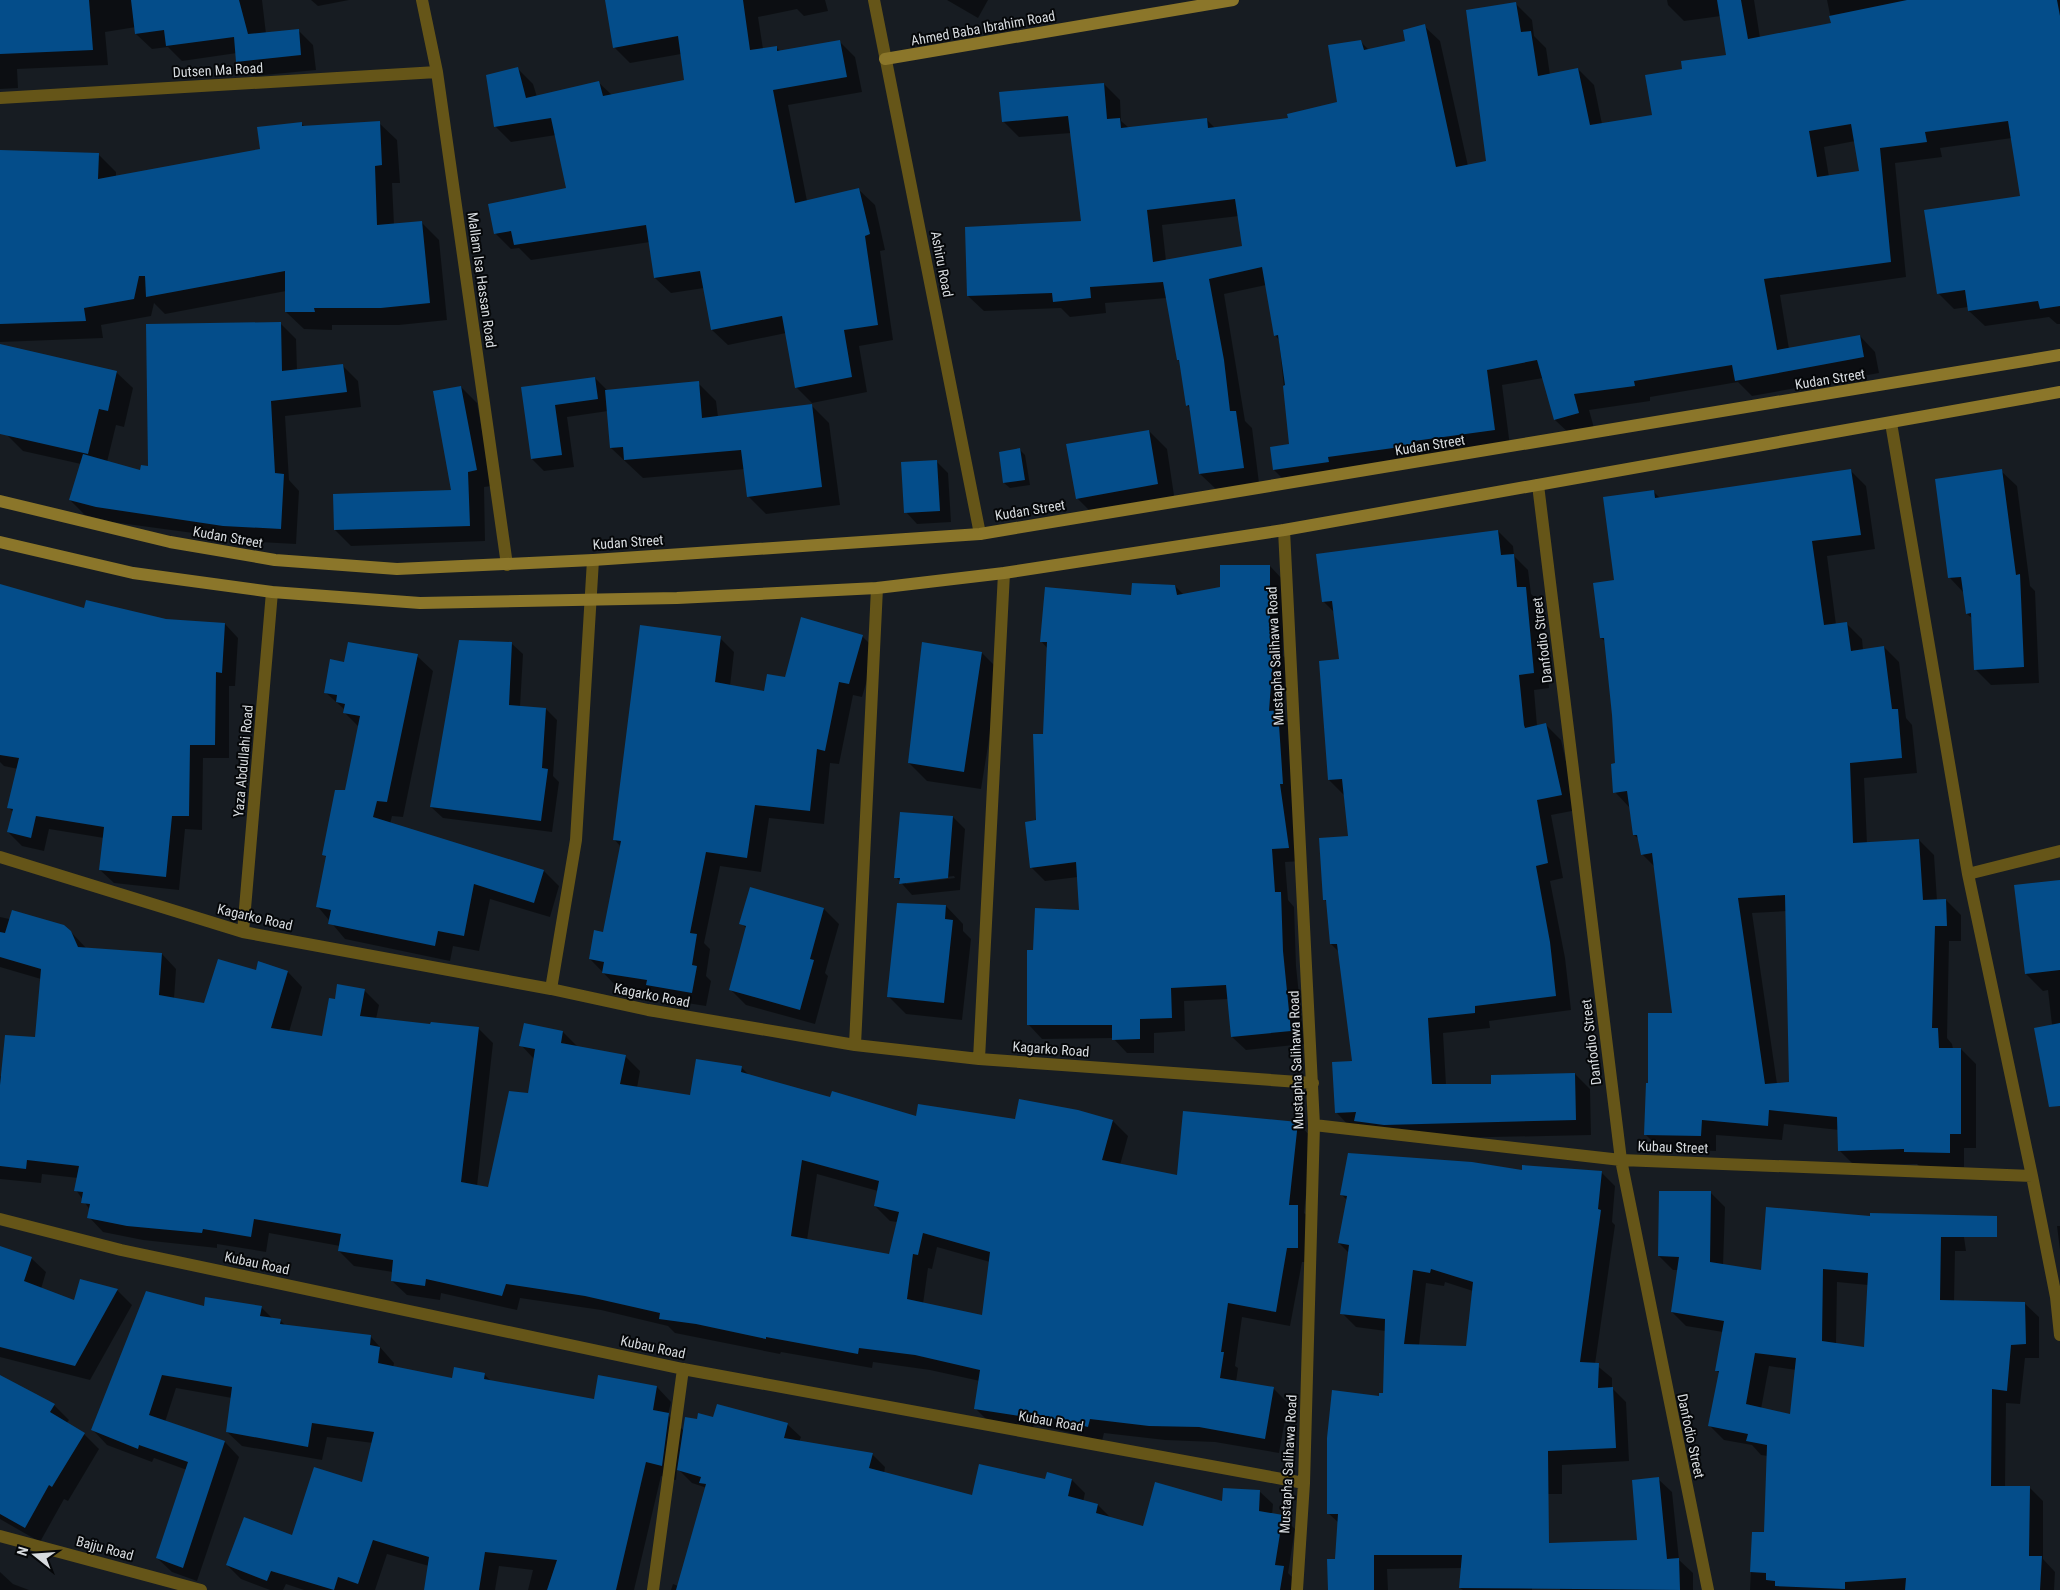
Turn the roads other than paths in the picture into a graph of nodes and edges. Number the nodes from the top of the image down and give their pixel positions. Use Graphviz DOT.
graph roads {
  1 [pos="422,0"];
  2 [pos="874,0"];
  3 [pos="1233,0"];
  4 [pos="885,60"];
  5 [pos="437,72"];
  6 [pos="0,98"];
  7 [pos="2060,355"];
  8 [pos="2060,392"];
  9 [pos="1890,423"];
  10 [pos="1538,485"];
  11 [pos="0,502"];
  12 [pos="1284,530"];
  13 [pos="980,534"];
  14 [pos="0,542"];
  15 [pos="593,560"];
  16 [pos="507,565"];
  17 [pos="1004,573"];
  18 [pos="877,588"];
  19 [pos="272,592"];
  20 [pos="590,600"];
  21 [pos="2060,851"];
  22 [pos="0,857"];
  23 [pos="1968,874"];
  24 [pos="243,932"];
  25 [pos="551,990"];
  26 [pos="855,1045"];
  27 [pos="978,1059"];
  28 [pos="1312,1083"];
  29 [pos="1314,1125"];
  30 [pos="1621,1160"];
  31 [pos="2032,1176"];
  32 [pos="0,1219"];
  33 [pos="2058,1297"];
  34 [pos="2060,1335"];
  35 [pos="683,1369"];
  36 [pos="1304,1483"];
  37 [pos="0,1536"];
  38 [pos="201,1590"];
  39 [pos="653,1590"];
  40 [pos="1296,1590"];
  41 [pos="1708,1590"];
  1 -- 5 [label="street, Mallam Isa Hassan Road"];
  2 -- 4 [label="street, Ashiru Road"];
  3 -- 4 [label="street, Ahmed Baba Ibrahim Road"];
  4 -- 13 [label="street, Ashiru Road"];
  5 -- 6 [label="street, Dutsen Ma Road"];
  5 -- 16 [label="street, Mallam Isa Hassan Road"];
  7 -- 13 [label="street, Kudan Street"];
  8 -- 9 [label="street"];
  9 -- 10 [label="street"];
  9 -- 23 [label="street"];
  10 -- 12 [label="street"];
  10 -- 30 [label="street, Danfodio Street"];
  11 -- 16 [label="street, Kudan Street"];
  12 -- 17 [label="street"];
  12 -- 28 [label="street, Mustapha Salihawa Road"];
  13 -- 15 [label="street, Kudan Street"];
  14 -- 19 [label="street"];
  15 -- 16 [label="street, Kudan Street"];
  15 -- 20 [label="street"];
  17 -- 18 [label="street"];
  17 -- 27 [label="street"];
  18 -- 20 [label="street"];
  18 -- 26 [label="street"];
  19 -- 20 [label="street"];
  19 -- 24 [label="street, Yaza Abdullahi Road"];
  20 -- 25 [label="street"];
  21 -- 23 [label="street"];
  22 -- 24 [label="street, Kagarko Road"];
  23 -- 31 [label="street"];
  24 -- 25 [label="street, Kagarko Road"];
  25 -- 26 [label="street, Kagarko Road"];
  26 -- 27 [label="street, Kagarko Road"];
  27 -- 28 [label="street, Kagarko Road"];
  28 -- 29 [label="street, Mustapha Salihawa Road"];
  29 -- 30 [label="street, Kubau Street"];
  29 -- 36 [label="street, Mustapha Salihawa Road"];
  30 -- 31 [label="street, Kubau Street"];
  30 -- 41 [label="street, Danfodio Street"];
  31 -- 33 [label="street"];
  32 -- 35 [label="street, Kubau Road"];
  33 -- 34 [label="street"];
  35 -- 36 [label="street, Kubau Road"];
  35 -- 39 [label="street"];
  36 -- 40 [label="street, Mustapha Salihawa Road"];
  37 -- 38 [label="street, Bajju Road"];
}
